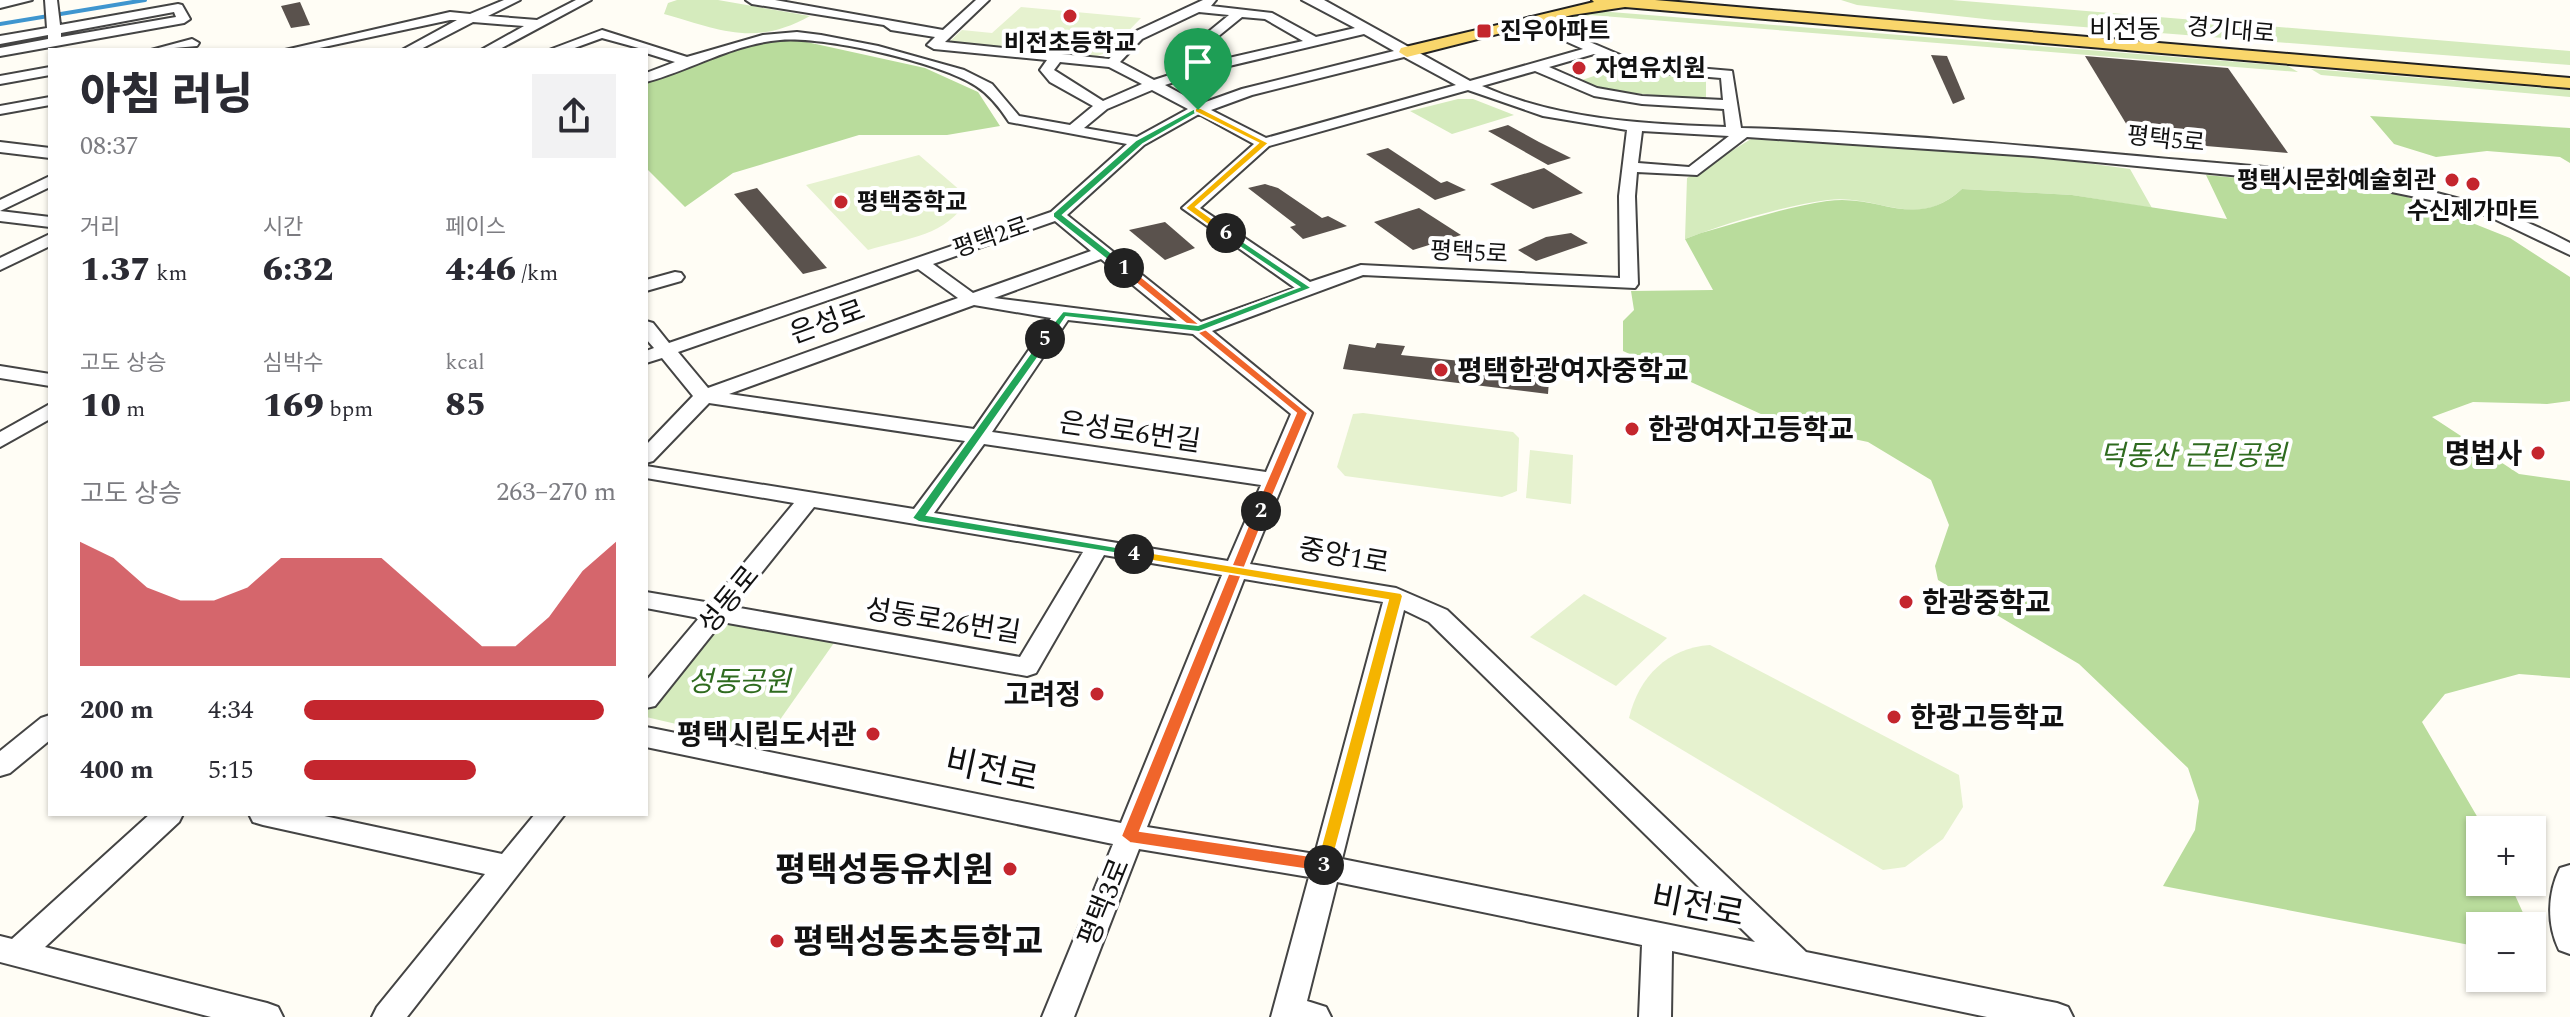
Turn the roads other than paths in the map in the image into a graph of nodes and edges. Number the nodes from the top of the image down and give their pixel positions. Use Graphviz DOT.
graph roads {
  1 [pos="26,0"];
  2 [pos="51,0"];
  3 [pos="514,0"];
  4 [pos="585,0"];
  5 [pos="752,0"];
  6 [pos="840,0"];
  7 [pos="983,0"];
  8 [pos="1213,0"];
  9 [pos="1308,0"];
  10 [pos="1600,0"];
  11 [pos="1674,0"];
  12 [pos="1538,1"];
  13 [pos="1632,1"];
  14 [pos="778,2"];
  15 [pos="1834,3"];
  16 [pos="0,4"];
  17 [pos="1199,8"];
  18 [pos="821,12"];
  19 [pos="1239,13"];
  20 [pos="472,17"];
  21 [pos="1532,21"];
  22 [pos="1967,25"];
  23 [pos="534,28"];
  24 [pos="1368,29"];
  25 [pos="943,34"];
  26 [pos="55,37"];
  27 [pos="0,40"];
  28 [pos="1315,42"];
  29 [pos="573,44"];
  30 [pos="194,47"];
  31 [pos="301,48"];
  32 [pos="413,48"];
  33 [pos="492,48"];
  34 [pos="562,48"];
  35 [pos="636,48"];
  36 [pos="1595,50"];
  37 [pos="0,52"];
  38 [pos="648,52"];
  39 [pos="1407,52"];
  40 [pos="1056,58"];
  41 [pos="688,62"];
  42 [pos="1112,63"];
  43 [pos="1535,66"];
  44 [pos="1204,68"];
  45 [pos="48,71"];
  46 [pos="2570,75"];
  47 [pos="648,77"];
  48 [pos="0,80"];
  49 [pos="2570,83"];
  50 [pos="1152,85"];
  51 [pos="1468,86"];
  52 [pos="48,101"];
  53 [pos="1731,105"];
  54 [pos="1102,106"];
  55 [pos="1198,110"];
  56 [pos="0,112"];
  57 [pos="1635,125"];
  58 [pos="1071,131"];
  59 [pos="1739,131"];
  60 [pos="1139,142"];
  61 [pos="1264,143"];
  62 [pos="0,147"];
  63 [pos="48,153"];
  64 [pos="1631,167"];
  65 [pos="48,182"];
  66 [pos="0,206"];
  67 [pos="1057,215"];
  68 [pos="0,216"];
  69 [pos="48,222"];
  70 [pos="48,240"];
  71 [pos="2570,250"];
  72 [pos="1104,252"];
  73 [pos="920,262"];
  74 [pos="0,265"];
  75 [pos="675,277"];
  76 [pos="648,285"];
  77 [pos="1307,288"];
  78 [pos="970,299"];
  79 [pos="1063,314"];
  80 [pos="1199,329"];
  81 [pos="648,333"];
  82 [pos="655,354"];
  83 [pos="0,372"];
  84 [pos="48,380"];
  85 [pos="704,396"];
  86 [pos="48,411"];
  87 [pos="978,438"];
  88 [pos="0,441"];
  89 [pos="648,455"];
  90 [pos="648,472"];
  91 [pos="1274,480"];
  92 [pos="809,499"];
  93 [pos="919,518"];
  94 [pos="1096,549"];
  95 [pos="1236,569"];
  96 [pos="1396,596"];
  97 [pos="648,600"];
  98 [pos="716,613"];
  99 [pos="648,697"];
  100 [pos="48,711"];
  101 [pos="48,727"];
  102 [pos="648,737"];
  103 [pos="0,749"];
  104 [pos="0,766"];
  105 [pos="167,816"];
  106 [pos="272,816"];
  107 [pos="549,816"];
  108 [pos="1130,836"];
  109 [pos="508,867"];
  110 [pos="1324,867"];
  111 [pos="2570,877"];
  112 [pos="1657,936"];
  113 [pos="2570,941"];
  114 [pos="9,951"];
  115 [pos="1798,964"];
  116 [pos="205,1010"];
  117 [pos="2001,1011"];
  118 [pos="1297,1015"];
  119 [pos="267,1017"];
  120 [pos="388,1017"];
  121 [pos="1058,1017"];
  122 [pos="1655,1017"];
  123 [pos="2057,1017"];
  1 -- 16 [label="street"];
  2 -- 26 [label="street"];
  3 -- 20 [label="street"];
  4 -- 23 [label="street"];
  5 -- 14 [label="street"];
  6 -- 18 [label="street"];
  7 -- 25 [label="street"];
  8 -- 17 [label="street"];
  9 -- 24 [label="street, 평택5로"];
  10 -- 13 [label="main road, 경기대로"];
  11 -- 22 [label="main road, 경기대로"];
  12 -- 21 [label="main road"];
  13 -- 21 [label="main road, 평택2로"];
  13 -- 49 [label="main road, 경기대로"];
  14 -- 18 [label="street"];
  15 -- 22 [label="main road"];
  17 -- 19 [label="street"];
  17 -- 42 [label="street"];
  18 -- 25 [label="street"];
  19 -- 28 [label="street"];
  19 -- 44 [label="street"];
  20 -- 23 [label="street"];
  20 -- 31 [label="street"];
  20 -- 32 [label="street"];
  21 -- 36 [label="street"];
  21 -- 39 [label="main road, 평택2로"];
  22 -- 46 [label="main road, 경기대로"];
  23 -- 29 [label="street"];
  23 -- 33 [label="street"];
  24 -- 28 [label="street"];
  24 -- 39 [label="street, 평택5로"];
  25 -- 40 [label="street"];
  26 -- 27 [label="street"];
  26 -- 30 [label="street"];
  26 -- 37 [label="street"];
  28 -- 44 [label="street"];
  29 -- 34 [label="street"];
  29 -- 35 [label="street"];
  36 -- 43 [label="street"];
  36 -- 53 [label="street"];
  38 -- 41 [label="street"];
  39 -- 51 [label="street, 평택5로"];
  39 -- 55 [label="street, 평택2로"];
  40 -- 42 [label="street"];
  40 -- 54 [label="street"];
  41 -- 47 [label="street"];
  41 -- 58 [label="street"];
  42 -- 50 [label="street"];
  43 -- 51 [label="street"];
  43 -- 53 [label="street"];
  44 -- 50 [label="street"];
  45 -- 48 [label="street"];
  50 -- 54 [label="street"];
  50 -- 55 [label="street"];
  51 -- 57 [label="street, 평택5로"];
  51 -- 61 [label="street"];
  52 -- 56 [label="street"];
  53 -- 59 [label="street"];
  54 -- 58 [label="street"];
  55 -- 60 [label="street, 평택2로"];
  55 -- 61 [label="street"];
  57 -- 59 [label="street, 평택5로"];
  57 -- 64 [label="street, 평택5로"];
  58 -- 60 [label="street"];
  59 -- 64 [label="street"];
  59 -- 71 [label="street, 평택5로"];
  60 -- 67 [label="street, 평택2로"];
  61 -- 77 [label="street"];
  62 -- 63 [label="street"];
  64 -- 77 [label="street, 평택5로"];
  65 -- 66 [label="street"];
  67 -- 72 [label="street, 평택3로"];
  67 -- 73 [label="street, 평택2로"];
  68 -- 69 [label="street"];
  70 -- 74 [label="street"];
  72 -- 78 [label="street, 은성로"];
  72 -- 80 [label="street, 평택3로"];
  73 -- 78 [label="street"];
  73 -- 82 [label="street, 평택2로"];
  75 -- 76 [label="street"];
  77 -- 80 [label="street, 평택5로"];
  78 -- 79 [label="street"];
  78 -- 85 [label="street, 은성로"];
  79 -- 80 [label="street"];
  79 -- 87 [label="street"];
  80 -- 91 [label="street, 평택3로"];
  81 -- 82 [label="street"];
  82 -- 85 [label="street"];
  83 -- 84 [label="street"];
  85 -- 87 [label="street, 은성로6번길"];
  85 -- 89 [label="street, 은성로"];
  86 -- 88 [label="street"];
  87 -- 91 [label="street, 은성로6번길"];
  87 -- 93 [label="street"];
  90 -- 92 [label="street, 중앙1로"];
  91 -- 95 [label="street, 평택3로"];
  92 -- 93 [label="street, 중앙1로"];
  92 -- 98 [label="street, 성동로"];
  93 -- 94 [label="street, 중앙1로"];
  94 -- 95 [label="street, 중앙1로"];
  94 -- 98 [label="street, 성동로26번길"];
  95 -- 96 [label="street, 중앙1로"];
  95 -- 108 [label="street, 평택3로"];
  96 -- 110 [label="street"];
  96 -- 115 [label="street, 중앙1로"];
  97 -- 98 [label="street"];
  98 -- 99 [label="street, 성동로"];
  100 -- 103 [label="street"];
  101 -- 104 [label="street"];
  102 -- 108 [label="street, 비전로"];
  105 -- 114 [label="street"];
  106 -- 109 [label="street"];
  107 -- 109 [label="street"];
  108 -- 110 [label="street, 비전로"];
  108 -- 121 [label="street, 평택3로"];
  109 -- 120 [label="street"];
  110 -- 112 [label="street, 비전로"];
  110 -- 118 [label="street"];
  111 -- 113 [label="street"];
  112 -- 115 [label="street, 비전로"];
  112 -- 122 [label="street"];
  114 -- 116 [label="street"];
  115 -- 117 [label="street, 비전로"];
  116 -- 119 [label="street"];
  117 -- 123 [label="street, 비전로"];
}
